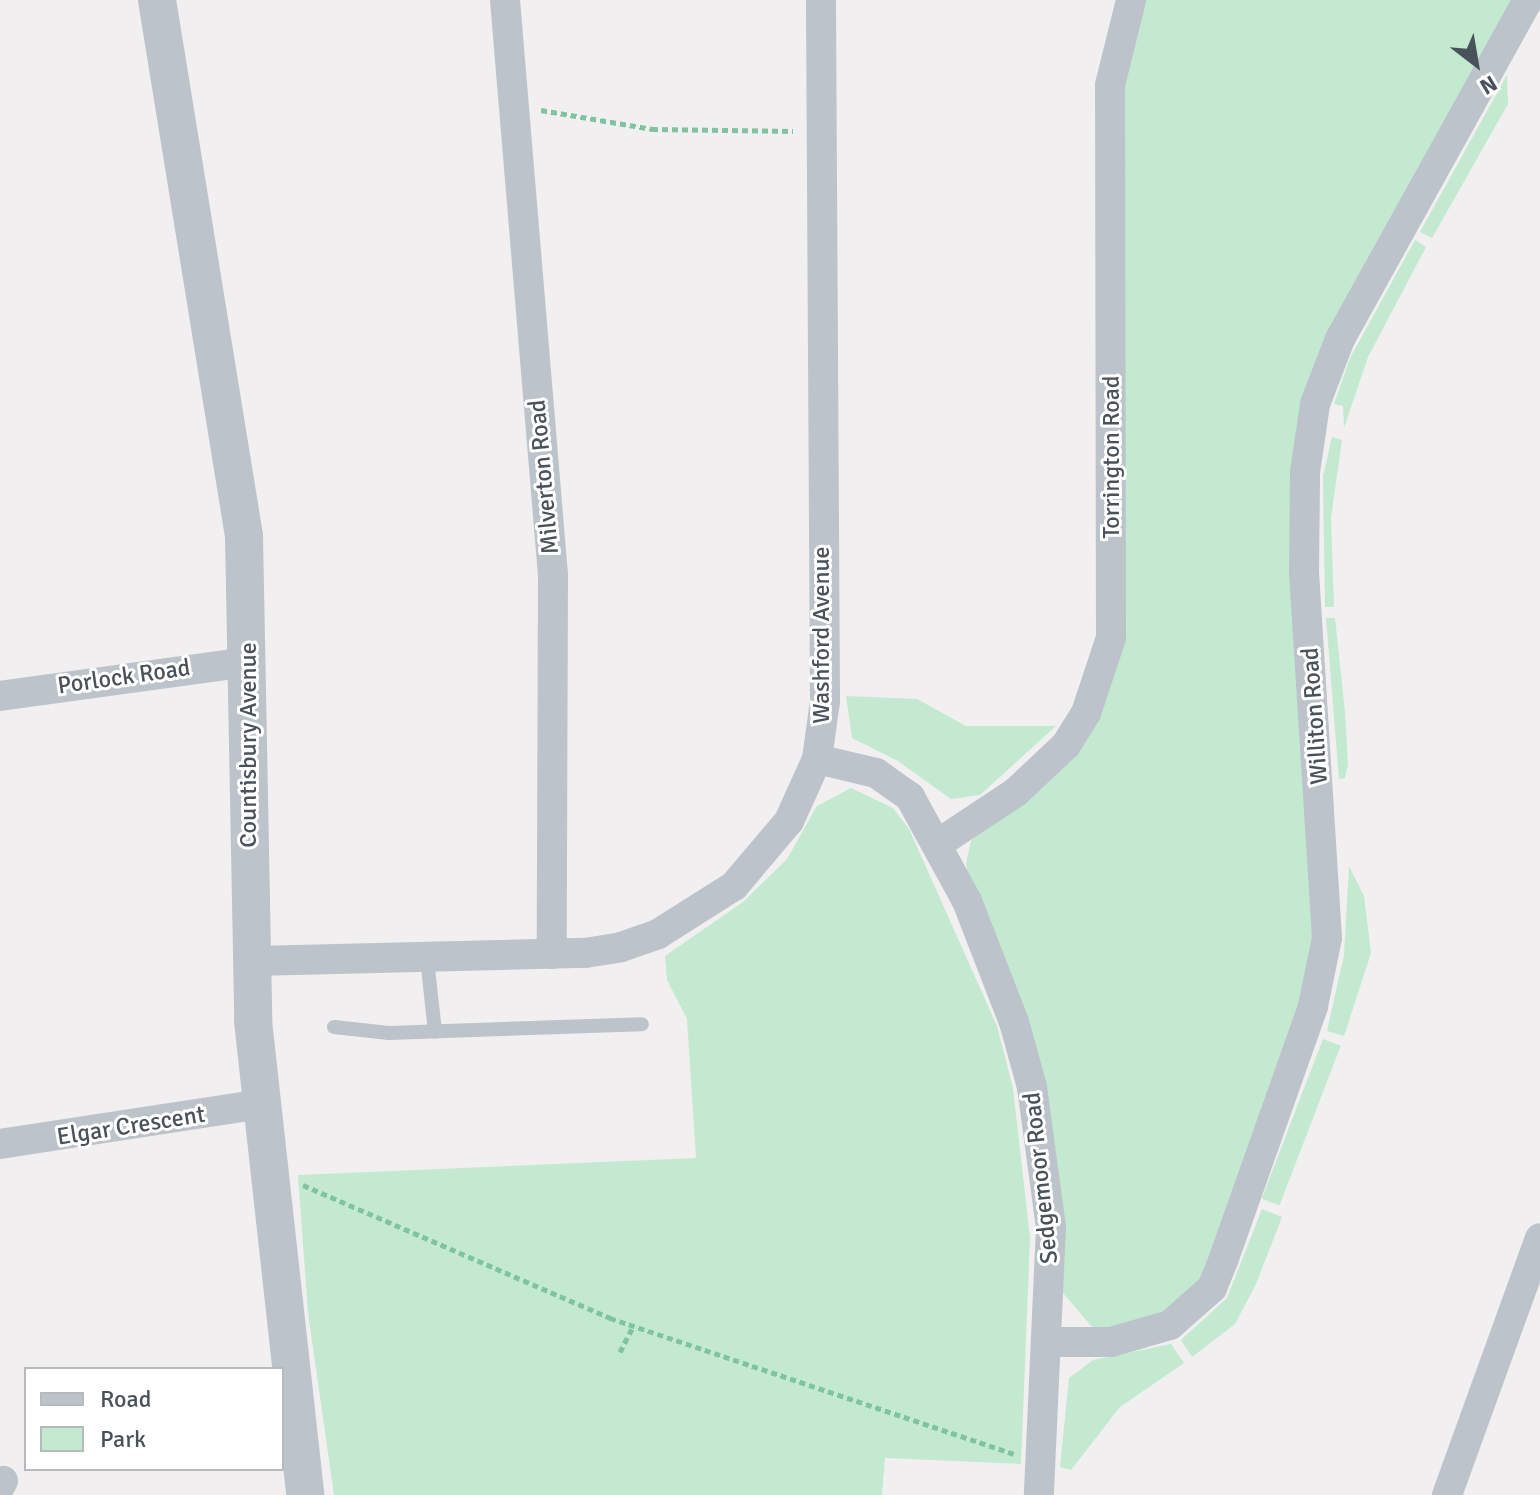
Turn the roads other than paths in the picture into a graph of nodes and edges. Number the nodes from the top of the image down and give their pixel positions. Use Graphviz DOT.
graph roads {
  1 [pos="157,0"];
  2 [pos="505,0"];
  3 [pos="821,0"];
  4 [pos="1131,0"];
  5 [pos="1528,0"];
  6 [pos="249,662"];
  7 [pos="0,696"];
  8 [pos="817,759"];
  9 [pos="939,843"];
  10 [pos="552,954"];
  11 [pos="427,959"];
  12 [pos="250,961"];
  13 [pos="642,1024"];
  14 [pos="334,1027"];
  15 [pos="435,1032"];
  16 [pos="261,1104"];
  17 [pos="0,1144"];
  18 [pos="1540,1238"];
  19 [pos="1049,1342"];
  20 [pos="305,1495"];
  21 [pos="1039,1495"];
  22 [pos="1447,1495"];
  1 -- 6 [label="street, Countisbury Avenue"];
  2 -- 10 [label="street, Milverton Road"];
  3 -- 8 [label="street, Washford Avenue"];
  4 -- 9 [label="street, Torrington Road"];
  5 -- 19 [label="street, Williton Road"];
  6 -- 7 [label="street, Porlock Road"];
  6 -- 12 [label="street, Countisbury Avenue"];
  8 -- 9 [label="street, Sedgemoor Road"];
  8 -- 10 [label="street, Washford Avenue"];
  9 -- 19 [label="street, Sedgemoor Road"];
  10 -- 11 [label="street, Washford Avenue"];
  11 -- 12 [label="street, Washford Avenue"];
  11 -- 15 [label="lane"];
  12 -- 16 [label="street, Countisbury Avenue"];
  13 -- 15 [label="lane"];
  14 -- 15 [label="lane"];
  16 -- 17 [label="street, Elgar Crescent"];
  16 -- 20 [label="street, Countisbury Avenue"];
  18 -- 22 [label="street"];
  19 -- 21 [label="street, Sedgemoor Road"];
}
